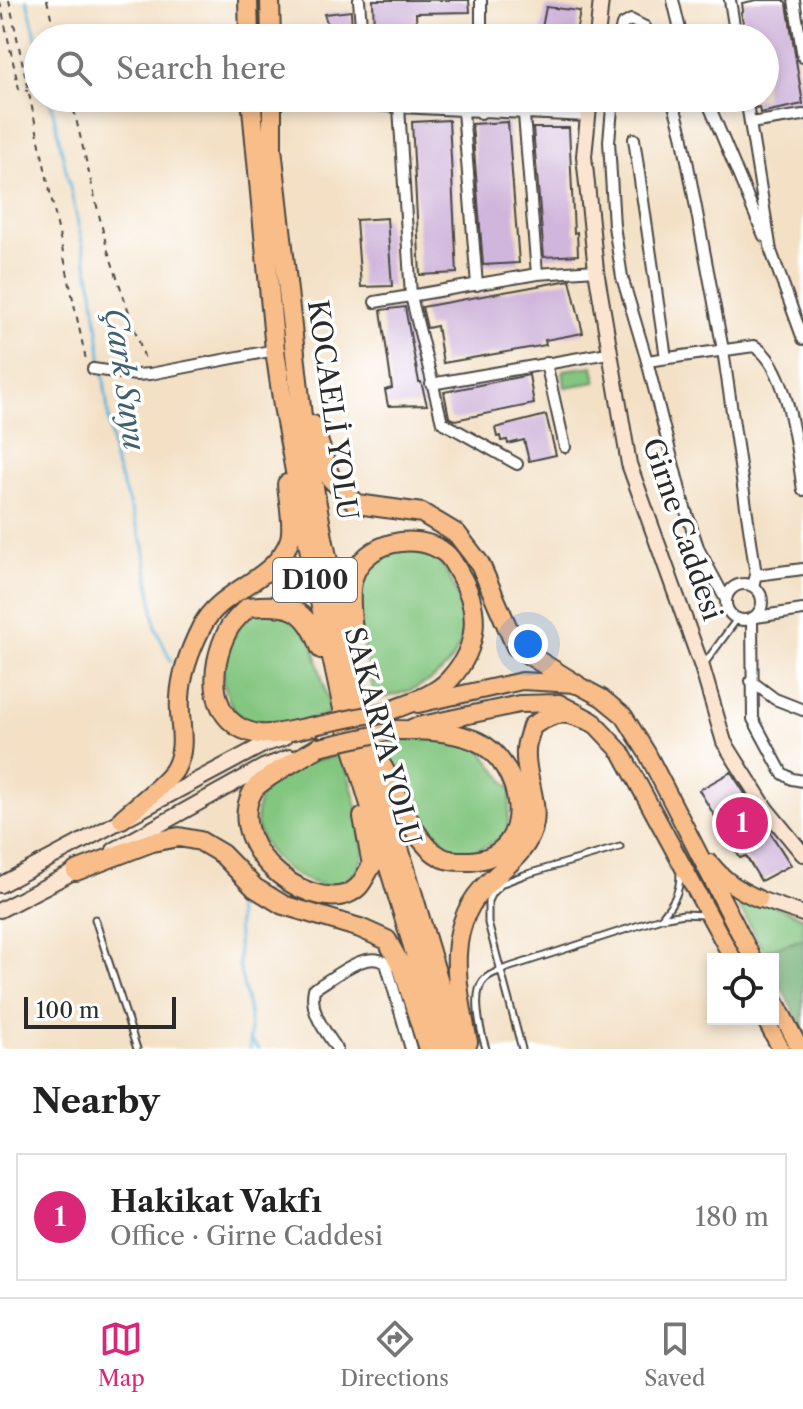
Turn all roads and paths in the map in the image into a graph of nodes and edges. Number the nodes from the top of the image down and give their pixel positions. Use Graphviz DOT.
graph roads {
  1 [pos="9,0"];
  2 [pos="47,0"];
  3 [pos="248,0"];
  4 [pos="270,0"];
  5 [pos="359,0"];
  6 [pos="481,0"];
  7 [pos="601,0"];
  8 [pos="673,0"];
  9 [pos="730,0"];
  10 [pos="794,0"];
  11 [pos="0,2"];
  12 [pos="53,24"];
  13 [pos="249,24"];
  14 [pos="271,24"];
  15 [pos="361,24"];
  16 [pos="481,24"];
  17 [pos="598,24"];
  18 [pos="679,24"];
  19 [pos="734,24"];
  20 [pos="803,57"];
  21 [pos="24,68"];
  22 [pos="24,90"];
  23 [pos="33,112"];
  24 [pos="74,112"];
  25 [pos="252,112"];
  26 [pos="272,112"];
  27 [pos="399,112"];
  28 [pos="463,112"];
  29 [pos="472,112"];
  30 [pos="588,112"];
  31 [pos="612,112"];
  32 [pos="676,112"];
  33 [pos="712,112"];
  34 [pos="748,112"];
  35 [pos="481,113"];
  36 [pos="524,115"];
  37 [pos="803,115"];
  38 [pos="587,116"];
  39 [pos="750,123"];
  40 [pos="634,139"];
  41 [pos="771,251"];
  42 [pos="286,265"];
  43 [pos="596,270"];
  44 [pos="537,274"];
  45 [pos="477,285"];
  46 [pos="411,296"];
  47 [pos="375,302"];
  48 [pos="803,339"];
  49 [pos="275,350"];
  50 [pos="723,350"];
  51 [pos="608,353"];
  52 [pos="666,358"];
  53 [pos="647,361"];
  54 [pos="546,363"];
  55 [pos="93,369"];
  56 [pos="150,374"];
  57 [pos="431,384"];
  58 [pos="283,406"];
  59 [pos="565,447"];
  60 [pos="517,464"];
  61 [pos="803,490"];
  62 [pos="803,569"];
  63 [pos="754,581"];
  64 [pos="726,600"];
  65 [pos="803,610"];
  66 [pos="754,618"];
  67 [pos="737,619"];
  68 [pos="702,667"];
  69 [pos="751,681"];
  70 [pos="576,684"];
  71 [pos="359,703"];
  72 [pos="391,710"];
  73 [pos="803,710"];
  74 [pos="594,723"];
  75 [pos="314,726"];
  76 [pos="347,728"];
  77 [pos="396,730"];
  78 [pos="367,741"];
  79 [pos="319,747"];
  80 [pos="803,781"];
  81 [pos="122,819"];
  82 [pos="690,840"];
  83 [pos="620,847"];
  84 [pos="677,853"];
  85 [pos="803,854"];
  86 [pos="76,871"];
  87 [pos="0,885"];
  88 [pos="759,899"];
  89 [pos="0,910"];
  90 [pos="803,914"];
  91 [pos="661,918"];
  92 [pos="95,919"];
  93 [pos="713,921"];
  94 [pos="730,953"];
  95 [pos="750,953"];
  96 [pos="501,970"];
  97 [pos="779,1009"];
  98 [pos="768,1025"];
  99 [pos="137,1049"];
  100 [pos="337,1049"];
  101 [pos="411,1049"];
  102 [pos="428,1049"];
  103 [pos="444,1049"];
  104 [pos="459,1049"];
  105 [pos="470,1049"];
  106 [pos="486,1049"];
  107 [pos="522,1049"];
  108 [pos="781,1049"];
  109 [pos="800,1049"];
  1 -- 21 [label="path"];
  2 -- 12 [label="path"];
  3 -- 13 [label="highway"];
  4 -- 14 [label="highway"];
  5 -- 15 [label="street"];
  6 -- 16 [label="street"];
  7 -- 17 [label="street"];
  8 -- 18 [label="street"];
  9 -- 19 [label="street"];
  10 -- 20 [label="street"];
  11 -- 22 [label="path"];
  23 -- 55 [label="path"];
  24 -- 56 [label="path"];
  25 -- 49 [label="highway, SAKARYA YOLU / D100"];
  26 -- 42 [label="highway, KOCAELİ YOLU / D100"];
  27 -- 46 [label="street"];
  28 -- 45 [label="street"];
  29 -- 35 [label="street"];
  30 -- 38 [label="street, Girne Caddesi"];
  31 -- 53 [label="street"];
  32 -- 50 [label="street"];
  33 -- 41 [label="street"];
  34 -- 39 [label="street"];
  35 -- 36 [label="street"];
  36 -- 38 [label="street"];
  36 -- 44 [label="street"];
  37 -- 39 [label="street"];
  38 -- 43 [label="street, Girne Caddesi"];
  39 -- 41 [label="street"];
  40 -- 52 [label="street"];
  41 -- 48 [label="street"];
  42 -- 70 [label="highway"];
  42 -- 71 [label="highway, KOCAELİ YOLU / D100"];
  43 -- 44 [label="street"];
  43 -- 51 [label="street, Girne Caddesi"];
  44 -- 45 [label="street"];
  45 -- 46 [label="street"];
  46 -- 47 [label="street"];
  46 -- 57 [label="street"];
  49 -- 56 [label="street"];
  49 -- 58 [label="highway, SAKARYA YOLU / D100"];
  50 -- 52 [label="street"];
  50 -- 61 [label="street"];
  50 -- 63 [label="street"];
  51 -- 54 [label="street"];
  51 -- 68 [label="street, Girne Caddesi"];
  52 -- 53 [label="street"];
  53 -- 64 [label="street"];
  54 -- 57 [label="street"];
  54 -- 59 [label="street"];
  55 -- 56 [label="street"];
  57 -- 60 [label="street"];
  58 -- 76 [label="highway, SAKARYA YOLU / D100"];
  58 -- 81 [label="highway"];
  62 -- 63 [label="street"];
  63 -- 64 [label="street"];
  63 -- 66 [label="street"];
  64 -- 67 [label="street"];
  65 -- 66 [label="street"];
  66 -- 67 [label="street"];
  66 -- 69 [label="street"];
  67 -- 68 [label="lane"];
  68 -- 85 [label="street, Girne Caddesi"];
  69 -- 73 [label="street"];
  69 -- 80 [label="street"];
  70 -- 72 [label="main road"];
  70 -- 82 [label="main road"];
  71 -- 72 [label="highway"];
  71 -- 78 [label="highway, KOCAELİ YOLU / D100"];
  72 -- 75 [label="main road, bridge"];
  74 -- 77 [label="main road"];
  74 -- 84 [label="main road"];
  74 -- 105 [label="highway"];
  75 -- 76 [label="highway"];
  75 -- 81 [label="street"];
  76 -- 79 [label="highway"];
  76 -- 103 [label="highway, SAKARYA YOLU / D100"];
  77 -- 78 [label="highway"];
  77 -- 79 [label="main road, bridge"];
  78 -- 104 [label="highway, KOCAELİ YOLU / D100"];
  79 -- 86 [label="street"];
  81 -- 87 [label="street"];
  82 -- 88 [label="main road"];
  82 -- 95 [label="main road"];
  83 -- 96 [label="lane"];
  84 -- 91 [label="lane"];
  84 -- 93 [label="main road"];
  86 -- 89 [label="street"];
  86 -- 102 [label="highway"];
  88 -- 90 [label="street"];
  91 -- 93 [label="lane"];
  91 -- 96 [label="lane"];
  92 -- 99 [label="lane"];
  93 -- 94 [label="main road"];
  96 -- 106 [label="lane"];
  96 -- 107 [label="lane"];
  97 -- 109 [label="main road"];
  98 -- 108 [label="main road"];
  100 -- 101 [label="street"];
}
